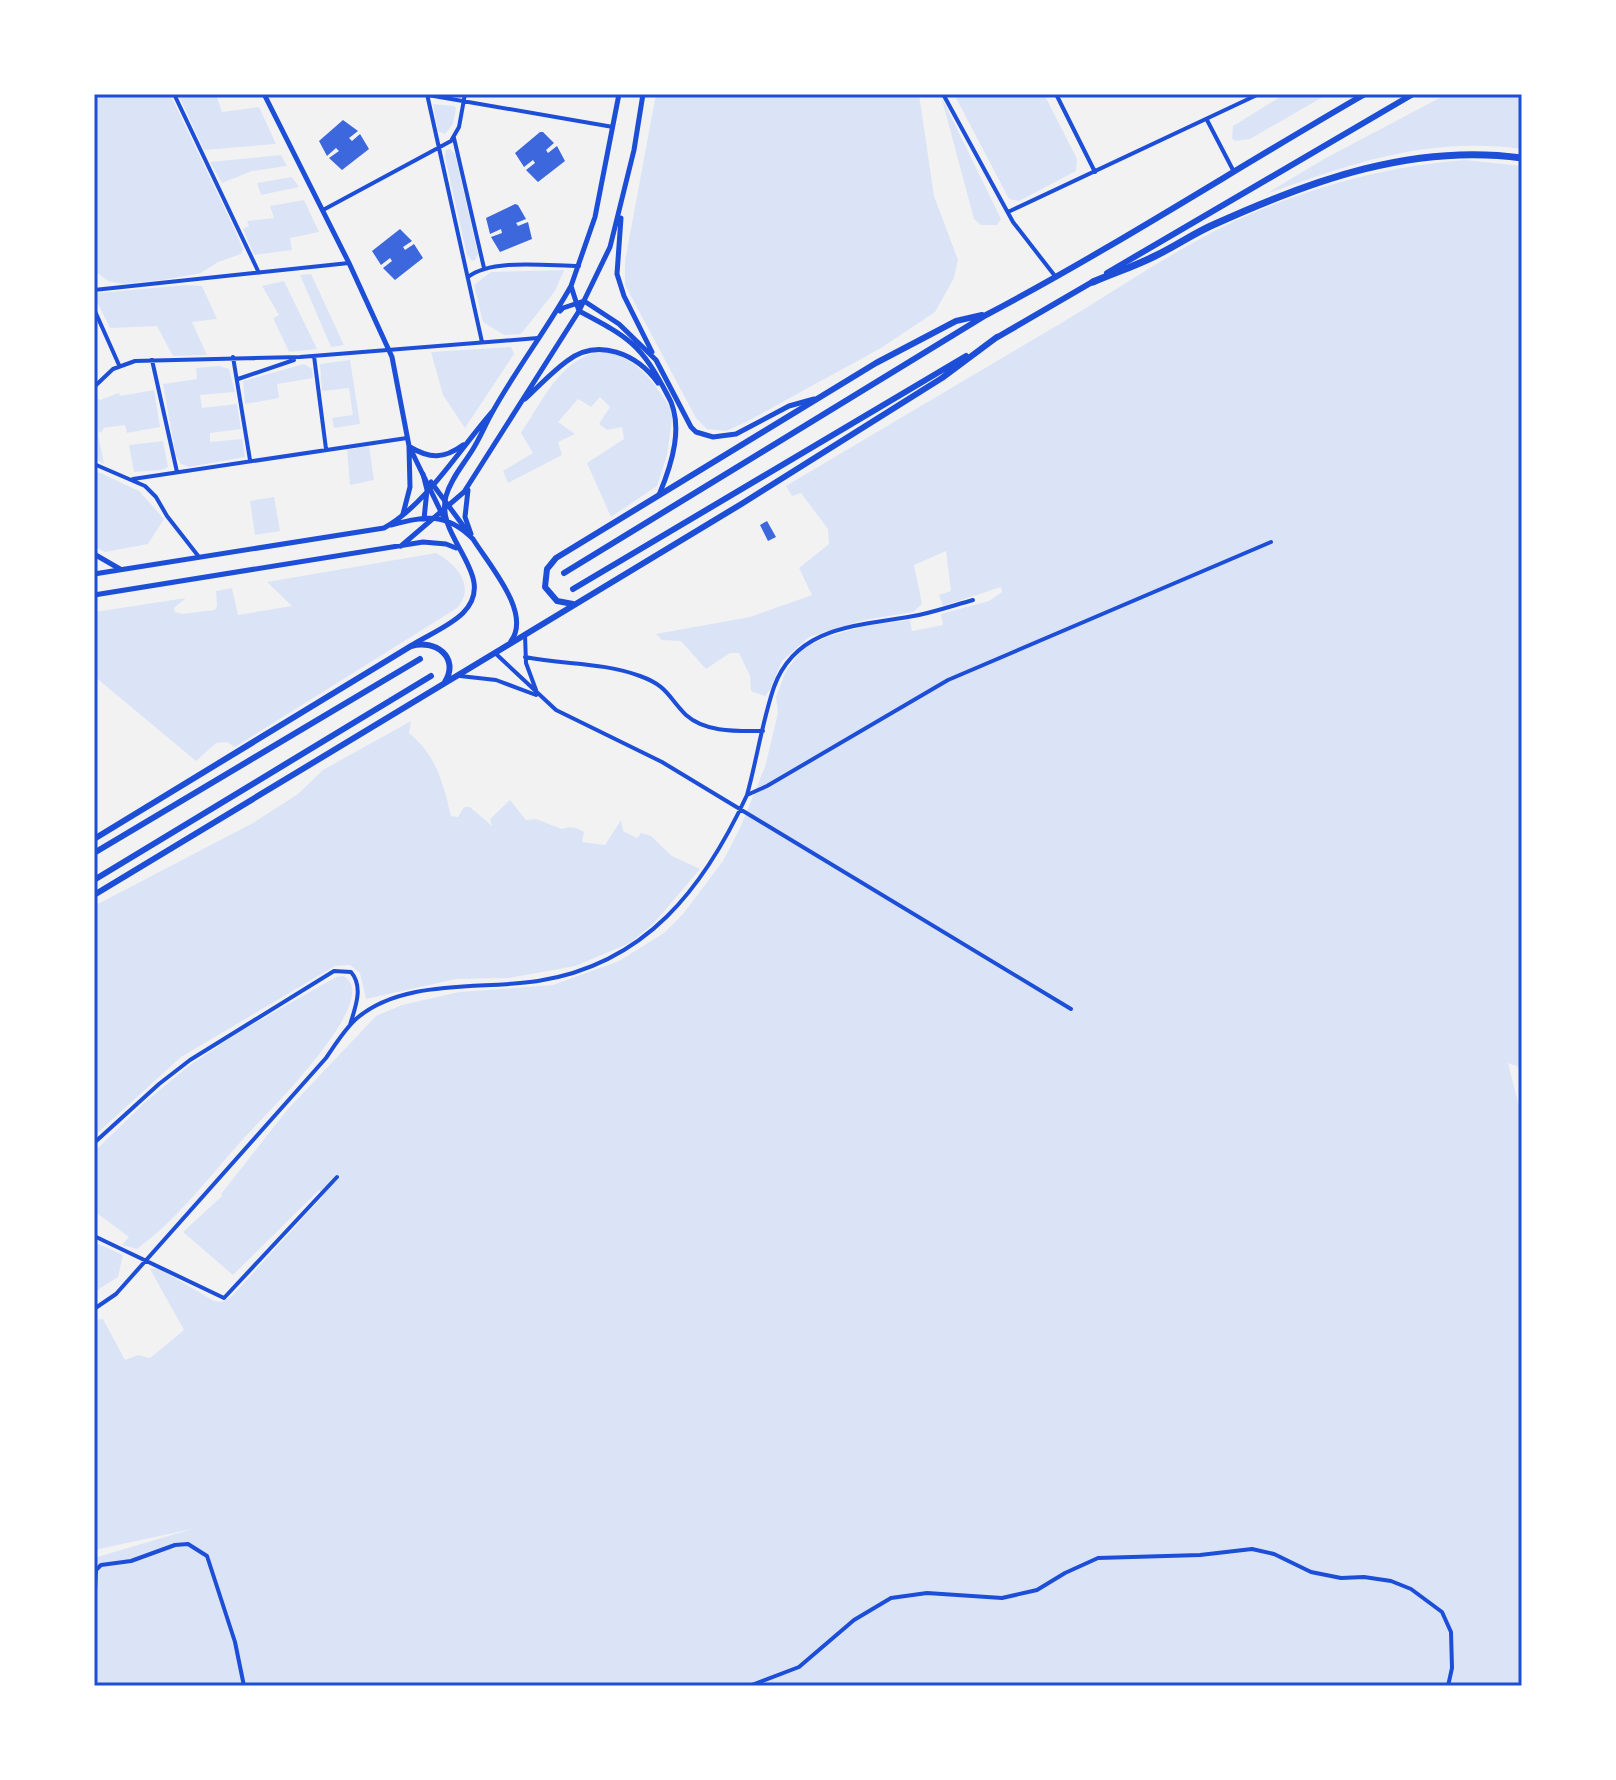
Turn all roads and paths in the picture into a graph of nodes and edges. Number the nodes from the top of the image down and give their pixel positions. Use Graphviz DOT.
graph roads {
  1 [pos="174,94"];
  2 [pos="264,94"];
  3 [pos="428,94"];
  4 [pos="465,94"];
  5 [pos="619,94"];
  6 [pos="643,94"];
  7 [pos="943,94"];
  8 [pos="1056,94"];
  9 [pos="1259,94"];
  10 [pos="1365,94"];
  11 [pos="1413,94"];
  12 [pos="464,101"];
  13 [pos="1207,120"];
  14 [pos="613,127"];
  15 [pos="454,137"];
  16 [pos="439,148"];
  17 [pos="1522,158"];
  18 [pos="1233,170"];
  19 [pos="1095,172"];
  20 [pos="624,194"];
  21 [pos="323,210"];
  22 [pos="1008,212"];
  23 [pos="349,263"];
  24 [pos="580,266"];
  25 [pos="484,268"];
  26 [pos="259,273"];
  27 [pos="468,277"];
  28 [pos="1056,278"];
  29 [pos="1093,282"];
  30 [pos="571,286"];
  31 [pos="94,290"];
  32 [pos="584,301"];
  33 [pos="576,303"];
  34 [pos="94,309"];
  35 [pos="579,311"];
  36 [pos="986,315"];
  37 [pos="546,327"];
  38 [pos="997,337"];
  39 [pos="539,338"];
  40 [pos="482,342"];
  41 [pos="388,348"];
  42 [pos="314,356"];
  43 [pos="233,357"];
  44 [pos="300,357"];
  45 [pos="152,360"];
  46 [pos="656,360"];
  47 [pos="119,365"];
  48 [pos="237,379"];
  49 [pos="94,387"];
  50 [pos="668,396"];
  51 [pos="819,398"];
  52 [pos="519,405"];
  53 [pos="493,411"];
  54 [pos="408,438"];
  55 [pos="463,445"];
  56 [pos="409,446"];
  57 [pos="326,449"];
  58 [pos="250,460"];
  59 [pos="94,464"];
  60 [pos="177,472"];
  61 [pos="133,479"];
  62 [pos="472,481"];
  63 [pos="430,487"];
  64 [pos="659,496"];
  65 [pos="445,500"];
  66 [pos="445,509"];
  67 [pos="403,514"];
  68 [pos="425,517"];
  69 [pos="434,518"];
  70 [pos="445,520"];
  71 [pos="384,528"];
  72 [pos="418,531"];
  73 [pos="473,539"];
  74 [pos="1271,542"];
  75 [pos="401,546"];
  76 [pos="458,549"];
  77 [pos="94,554"];
  78 [pos="199,557"];
  79 [pos="120,569"];
  80 [pos="564,573"];
  81 [pos="94,574"];
  82 [pos="573,589"];
  83 [pos="94,595"];
  84 [pos="973,600"];
  85 [pos="581,601"];
  86 [pos="525,635"];
  87 [pos="508,645"];
  88 [pos="411,646"];
  89 [pos="495,653"];
  90 [pos="525,657"];
  91 [pos="420,659"];
  92 [pos="431,676"];
  93 [pos="457,676"];
  94 [pos="442,685"];
  95 [pos="538,696"];
  96 [pos="763,731"];
  97 [pos="747,795"];
  98 [pos="740,810"];
  99 [pos="94,839"];
  100 [pos="94,853"];
  101 [pos="94,880"];
  102 [pos="94,895"];
  103 [pos="1071,1009"];
  104 [pos="350,1025"];
  105 [pos="94,1143"];
  106 [pos="337,1177"];
  107 [pos="94,1236"];
  108 [pos="146,1260"];
  109 [pos="94,1309"];
  110 [pos="94,1612"];
  111 [pos="244,1686"];
  112 [pos="749,1686"];
  113 [pos="1448,1686"];
  1 -- 26 [label="street"];
  2 -- 21 [label="main road"];
  3 -- 12 [label="street"];
  3 -- 16 [label="street"];
  4 -- 12 [label="street"];
  5 -- 14 [label="main road"];
  6 -- 20 [label="main road"];
  7 -- 22 [label="street"];
  8 -- 19 [label="street"];
  9 -- 13 [label="street"];
  10 -- 18 [label="highway"];
  11 -- 29 [label="highway"];
  12 -- 14 [label="street"];
  12 -- 15 [label="street"];
  13 -- 18 [label="street"];
  13 -- 19 [label="street"];
  14 -- 24 [label="main road"];
  15 -- 16 [label="street"];
  15 -- 25 [label="street"];
  16 -- 21 [label="street"];
  16 -- 27 [label="street"];
  17 -- 29 [label="highway"];
  18 -- 28 [label="highway"];
  19 -- 22 [label="street"];
  20 -- 32 [label="main road"];
  20 -- 46 [label="main road"];
  21 -- 23 [label="main road"];
  22 -- 28 [label="street"];
  23 -- 26 [label="street"];
  23 -- 41 [label="main road"];
  24 -- 25 [label="street"];
  24 -- 30 [label="main road"];
  25 -- 27 [label="street"];
  26 -- 31 [label="street"];
  27 -- 40 [label="street"];
  28 -- 36 [label="highway"];
  29 -- 38 [label="highway"];
  30 -- 33 [label="main road"];
  30 -- 37 [label="main road"];
  32 -- 33 [label="main road"];
  32 -- 35 [label="main road"];
  32 -- 46 [label="main road"];
  33 -- 35 [label="main road"];
  33 -- 37 [label="main road"];
  34 -- 47 [label="street"];
  35 -- 50 [label="main road"];
  35 -- 52 [label="main road"];
  36 -- 51 [label="highway"];
  36 -- 80 [label="highway"];
  37 -- 39 [label="main road"];
  38 -- 82 [label="highway"];
  38 -- 85 [label="highway"];
  39 -- 40 [label="street"];
  39 -- 53 [label="main road"];
  40 -- 41 [label="street"];
  41 -- 42 [label="street"];
  41 -- 54 [label="main road"];
  42 -- 44 [label="street"];
  42 -- 57 [label="street"];
  43 -- 44 [label="street"];
  43 -- 45 [label="street"];
  43 -- 48 [label="street"];
  44 -- 48 [label="street"];
  45 -- 47 [label="street"];
  45 -- 60 [label="street"];
  46 -- 51 [label="main road"];
  47 -- 49 [label="street"];
  48 -- 58 [label="street"];
  50 -- 52 [label="main road"];
  50 -- 64 [label="main road"];
  51 -- 64 [label="highway"];
  52 -- 62 [label="main road"];
  53 -- 55 [label="main road"];
  53 -- 65 [label="main road"];
  54 -- 56 [label="main road"];
  54 -- 57 [label="street"];
  55 -- 56 [label="main road"];
  55 -- 63 [label="main road"];
  56 -- 63 [label="main road"];
  56 -- 67 [label="main road"];
  57 -- 58 [label="street"];
  58 -- 60 [label="street"];
  59 -- 61 [label="street"];
  60 -- 61 [label="street"];
  61 -- 78 [label="street"];
  62 -- 66 [label="main road"];
  62 -- 73 [label="main road"];
  63 -- 65 [label="main road"];
  63 -- 66 [label="main road"];
  63 -- 67 [label="main road"];
  63 -- 68 [label="main road"];
  64 -- 85 [label="highway"];
  65 -- 66 [label="main road"];
  66 -- 69 [label="main road"];
  66 -- 70 [label="main road"];
  66 -- 73 [label="main road"];
  67 -- 71 [label="main road"];
  68 -- 69 [label="main road"];
  68 -- 71 [label="main road"];
  68 -- 72 [label="main road"];
  69 -- 70 [label="main road"];
  69 -- 72 [label="main road"];
  70 -- 73 [label="main road"];
  70 -- 76 [label="main road"];
  71 -- 78 [label="main road"];
  72 -- 75 [label="main road"];
  73 -- 87 [label="main road"];
  74 -- 97 [label="street"];
  75 -- 76 [label="main road"];
  75 -- 83 [label="main road"];
  76 -- 88 [label="main road"];
  77 -- 79 [label="main road"];
  78 -- 79 [label="main road"];
  79 -- 81 [label="main road"];
  84 -- 96 [label="street"];
  85 -- 86 [label="highway"];
  86 -- 87 [label="highway"];
  86 -- 90 [label="street"];
  87 -- 89 [label="highway"];
  88 -- 94 [label="highway"];
  88 -- 99 [label="highway"];
  89 -- 93 [label="highway"];
  89 -- 95 [label="street"];
  90 -- 95 [label="street"];
  90 -- 96 [label="street"];
  91 -- 100 [label="highway"];
  92 -- 101 [label="highway"];
  93 -- 94 [label="highway"];
  93 -- 95 [label="street"];
  94 -- 102 [label="highway"];
  95 -- 98 [label="street"];
  96 -- 97 [label="street"];
  97 -- 98 [label="street"];
  98 -- 103 [label="street"];
  98 -- 104 [label="street"];
  104 -- 105 [label="street"];
  104 -- 108 [label="street"];
  106 -- 108 [label="street"];
  107 -- 108 [label="street"];
  108 -- 109 [label="street"];
  110 -- 111 [label="street"];
  112 -- 113 [label="street"];
}
